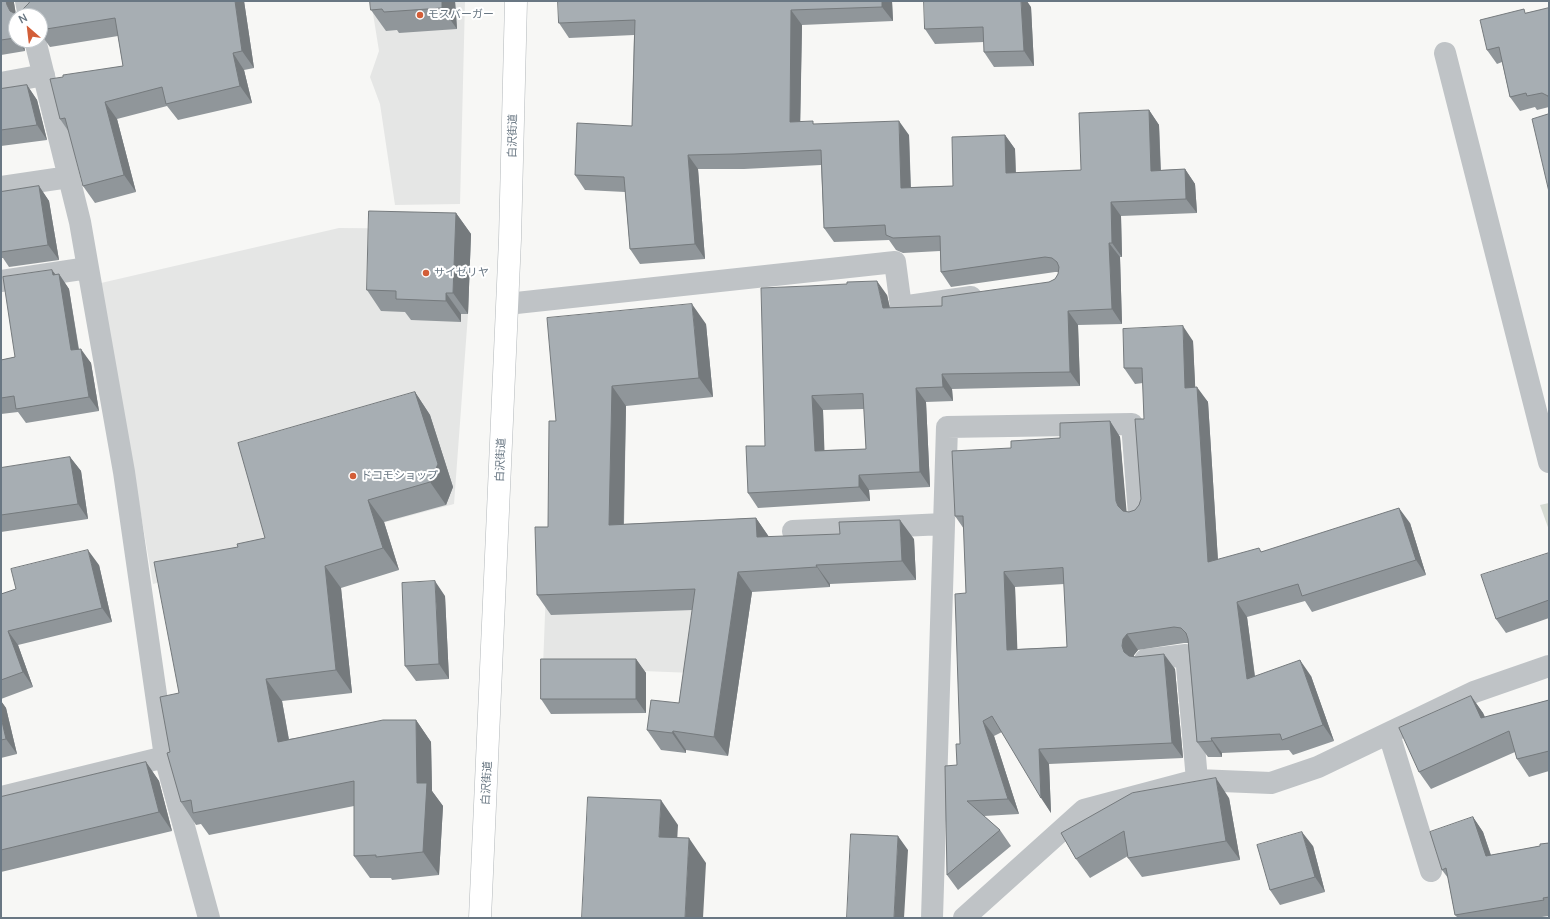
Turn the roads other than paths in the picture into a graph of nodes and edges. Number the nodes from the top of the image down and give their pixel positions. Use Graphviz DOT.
graph roads {
  1 [pos="516,1"];
  2 [pos="37,48"];
  3 [pos="1446,53"];
  4 [pos="44,75"];
  5 [pos="1,83"];
  6 [pos="69,177"];
  7 [pos="1,188"];
  8 [pos="88,268"];
  9 [pos="1,281"];
  10 [pos="987,294"];
  11 [pos="507,304"];
  12 [pos="1549,462"];
  13 [pos="1139,515"];
  14 [pos="944,524"];
  15 [pos="793,531"];
  16 [pos="1145,660"];
  17 [pos="1549,666"];
  18 [pos="1389,734"];
  19 [pos="166,757"];
  20 [pos="1197,780"];
  21 [pos="1,797"];
  22 [pos="1431,871"];
  23 [pos="209,918"];
  24 [pos="480,918"];
  25 [pos="932,918"];
  26 [pos="964,918"];
  1 -- 11 [label="main road, 白沢街道"];
  2 -- 4 [label="street"];
  3 -- 12 [label="street"];
  4 -- 5 [label="street"];
  4 -- 6 [label="street"];
  6 -- 7 [label="street"];
  6 -- 8 [label="street"];
  8 -- 9 [label="street"];
  8 -- 19 [label="street"];
  10 -- 11 [label="street"];
  11 -- 24 [label="main road, 白沢街道"];
  13 -- 14 [label="street"];
  14 -- 15 [label="street"];
  14 -- 25 [label="street"];
  16 -- 20 [label="street"];
  17 -- 18 [label="street"];
  18 -- 20 [label="street"];
  18 -- 22 [label="street"];
  19 -- 21 [label="street"];
  19 -- 23 [label="street"];
  20 -- 26 [label="street"];
}
